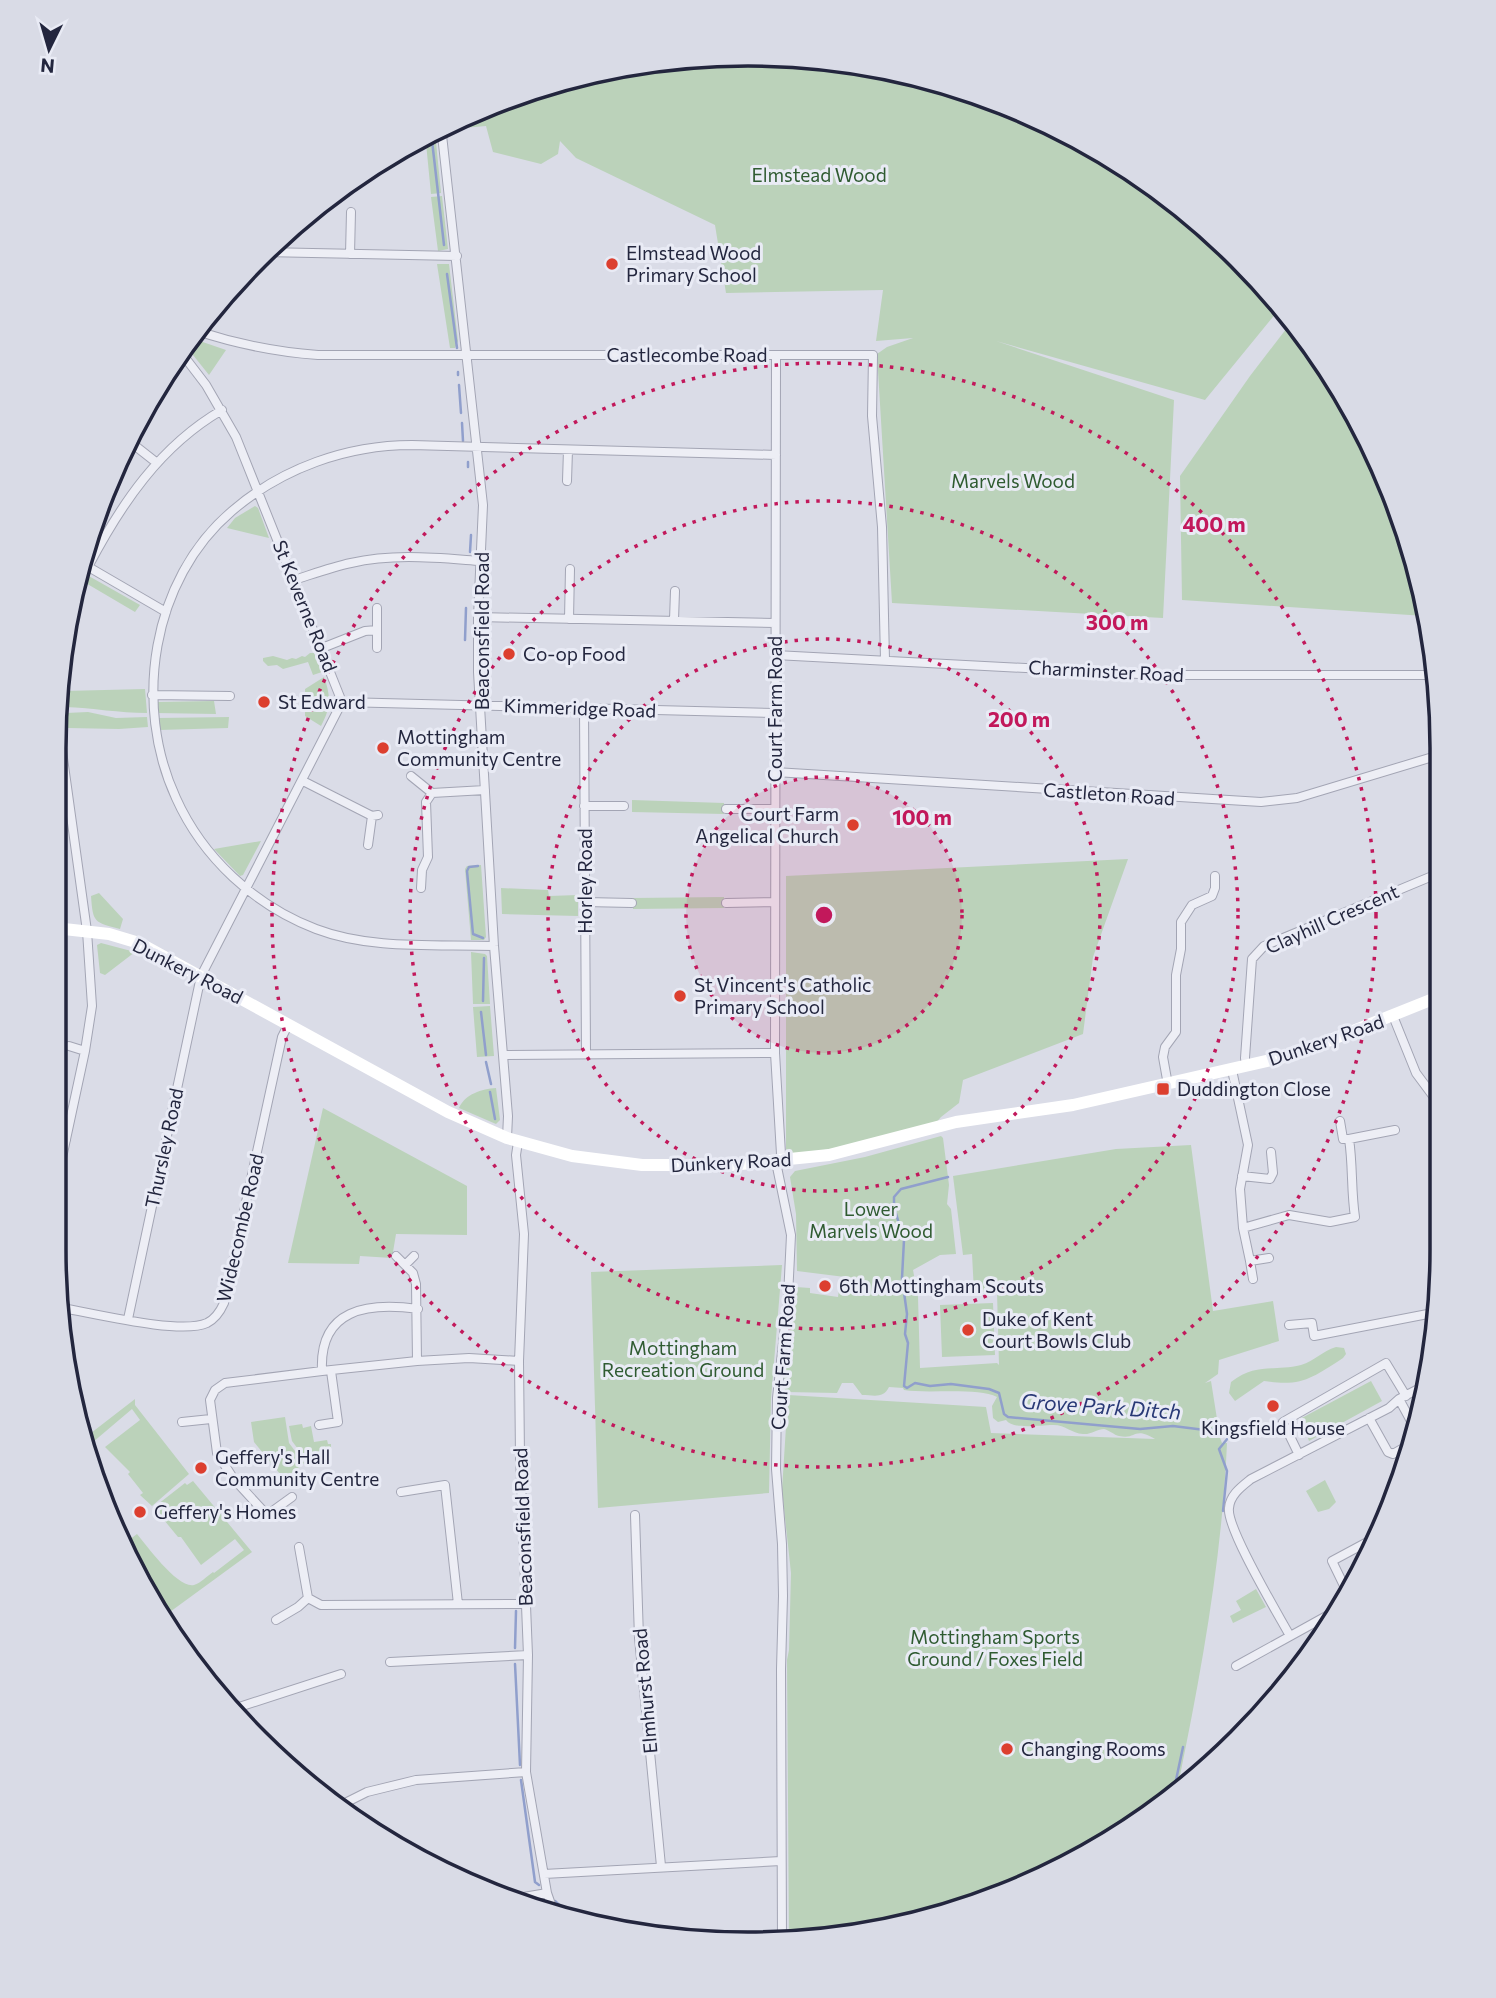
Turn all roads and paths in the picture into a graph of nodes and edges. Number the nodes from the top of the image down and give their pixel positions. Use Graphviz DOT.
graph roads {
  1 [pos="443,139"];
  2 [pos="351,212"];
  3 [pos="281,252"];
  4 [pos="350,254"];
  5 [pos="457,256"];
  6 [pos="206,334"];
  7 [pos="776,355"];
  8 [pos="468,356"];
  9 [pos="187,361"];
  10 [pos="222,410"];
  11 [pos="137,447"];
  12 [pos="478,448"];
  13 [pos="568,450"];
  14 [pos="776,455"];
  15 [pos="157,463"];
  16 [pos="567,481"];
  17 [pos="260,491"];
  18 [pos="100,540"];
  19 [pos="481,561"];
  20 [pos="91,568"];
  21 [pos="570,569"];
  22 [pos="295,580"];
  23 [pos="675,591"];
  24 [pos="377,608"];
  25 [pos="166,612"];
  26 [pos="478,617"];
  27 [pos="569,619"];
  28 [pos="674,620"];
  29 [pos="775,623"];
  30 [pos="377,629"];
  31 [pos="322,648"];
  32 [pos="377,648"];
  33 [pos="775,654"];
  34 [pos="886,660"];
  35 [pos="1425,675"];
  36 [pos="152,695"];
  37 [pos="230,696"];
  38 [pos="342,702"];
  39 [pos="480,705"];
  40 [pos="584,708"];
  41 [pos="775,713"];
  42 [pos="1430,758"];
  43 [pos="775,772"];
  44 [pos="411,776"];
  45 [pos="66,780"];
  46 [pos="303,781"];
  47 [pos="485,790"];
  48 [pos="432,793"];
  49 [pos="584,806"];
  50 [pos="624,806"];
  51 [pos="726,809"];
  52 [pos="775,809"];
  53 [pos="368,845"];
  54 [pos="1215,876"];
  55 [pos="1430,877"];
  56 [pos="421,888"];
  57 [pos="247,889"];
  58 [pos="585,902"];
  59 [pos="775,902"];
  60 [pos="632,903"];
  61 [pos="726,903"];
  62 [pos="66,929"];
  63 [pos="87,931"];
  64 [pos="494,946"];
  65 [pos="201,976"];
  66 [pos="1430,1000"];
  67 [pos="1393,1016"];
  68 [pos="288,1025"];
  69 [pos="69,1046"];
  70 [pos="85,1051"];
  71 [pos="775,1053"];
  72 [pos="586,1054"];
  73 [pos="503,1055"];
  74 [pos="1246,1066"];
  75 [pos="1233,1070"];
  76 [pos="1168,1084"];
  77 [pos="1430,1092"];
  78 [pos="1339,1121"];
  79 [pos="1395,1130"];
  80 [pos="1343,1139"];
  81 [pos="66,1140"];
  82 [pos="512,1140"];
  83 [pos="1271,1152"];
  84 [pos="779,1161"];
  85 [pos="1242,1176"];
  86 [pos="1243,1228"];
  87 [pos="396,1256"];
  88 [pos="414,1256"];
  89 [pos="1269,1258"];
  90 [pos="1250,1261"];
  91 [pos="405,1265"];
  92 [pos="1253,1279"];
  93 [pos="69,1309"];
  94 [pos="418,1310"];
  95 [pos="1426,1314"];
  96 [pos="128,1320"];
  97 [pos="1289,1325"];
  98 [pos="416,1361"];
  99 [pos="519,1361"];
  100 [pos="321,1371"];
  101 [pos="331,1371"];
  102 [pos="1414,1391"];
  103 [pos="1402,1398"];
  104 [pos="1409,1414"];
  105 [pos="1369,1418"];
  106 [pos="211,1419"];
  107 [pos="182,1422"];
  108 [pos="319,1425"];
  109 [pos="1398,1451"];
  110 [pos="1299,1455"];
  111 [pos="401,1492"];
  112 [pos="292,1497"];
  113 [pos="635,1515"];
  114 [pos="1362,1545"];
  115 [pos="299,1547"];
  116 [pos="1342,1583"];
  117 [pos="308,1598"];
  118 [pos="458,1604"];
  119 [pos="526,1604"];
  120 [pos="1321,1618"];
  121 [pos="276,1620"];
  122 [pos="1290,1636"];
  123 [pos="528,1656"];
  124 [pos="390,1661"];
  125 [pos="1236,1666"];
  126 [pos="341,1674"];
  127 [pos="242,1706"];
  128 [pos="526,1772"];
  129 [pos="348,1802"];
  130 [pos="781,1861"];
  131 [pos="661,1866"];
  132 [pos="544,1874"];
  133 [pos="547,1893"];
  134 [pos="531,1896"];
  135 [pos="550,1901"];
  136 [pos="782,1930"];
  1 -- 5 [label="street, Beaconsfield Road"];
  2 -- 4 [label="street"];
  3 -- 4 [label="street"];
  4 -- 5 [label="street"];
  5 -- 8 [label="street, Beaconsfield Road"];
  6 -- 8 [label="street, Castlecombe Road"];
  7 -- 8 [label="street, Castlecombe Road"];
  7 -- 14 [label="street, Court Farm Road"];
  7 -- 34 [label="street, Castlecombe Road"];
  8 -- 12 [label="street, Beaconsfield Road"];
  9 -- 10 [label="street, St Keverne Road"];
  10 -- 15 [label="street"];
  10 -- 17 [label="street, St Keverne Road"];
  11 -- 15 [label="street"];
  12 -- 13 [label="street"];
  12 -- 17 [label="street"];
  12 -- 19 [label="street, Beaconsfield Road"];
  13 -- 14 [label="street"];
  13 -- 16 [label="street"];
  14 -- 29 [label="street, Court Farm Road"];
  15 -- 18 [label="street"];
  17 -- 22 [label="street, St Keverne Road"];
  17 -- 25 [label="street"];
  19 -- 22 [label="street"];
  19 -- 26 [label="street, Beaconsfield Road"];
  20 -- 25 [label="street"];
  21 -- 27 [label="street"];
  22 -- 31 [label="street, St Keverne Road"];
  23 -- 28 [label="street"];
  24 -- 30 [label="street"];
  25 -- 36 [label="street"];
  26 -- 27 [label="street"];
  26 -- 39 [label="street, Beaconsfield Road"];
  27 -- 28 [label="street"];
  28 -- 29 [label="street"];
  29 -- 33 [label="street, Court Farm Road"];
  30 -- 31 [label="street"];
  30 -- 32 [label="street"];
  31 -- 38 [label="street, St Keverne Road"];
  33 -- 34 [label="street, Charminster Road"];
  33 -- 41 [label="street, Court Farm Road"];
  34 -- 35 [label="street, Charminster Road"];
  36 -- 37 [label="street"];
  36 -- 57 [label="street"];
  38 -- 39 [label="street, Kimmeridge Road"];
  38 -- 46 [label="street"];
  39 -- 40 [label="street, Kimmeridge Road"];
  39 -- 47 [label="street, Beaconsfield Road"];
  40 -- 41 [label="street, Kimmeridge Road"];
  40 -- 49 [label="street, Horley Road"];
  41 -- 43 [label="street, Court Farm Road"];
  42 -- 43 [label="street, Castleton Road"];
  43 -- 52 [label="street, Court Farm Road"];
  44 -- 48 [label="street"];
  45 -- 63 [label="street"];
  46 -- 53 [label="street"];
  46 -- 57 [label="street"];
  47 -- 48 [label="street"];
  47 -- 64 [label="street, Beaconsfield Road"];
  48 -- 56 [label="street"];
  49 -- 50 [label="street"];
  49 -- 58 [label="street, Horley Road"];
  51 -- 52 [label="street"];
  52 -- 59 [label="street, Court Farm Road"];
  54 -- 76 [label="street"];
  55 -- 74 [label="street, Clayhill Crescent"];
  57 -- 64 [label="street"];
  57 -- 65 [label="street"];
  58 -- 60 [label="street"];
  58 -- 72 [label="street, Horley Road"];
  59 -- 61 [label="street"];
  59 -- 71 [label="street, Court Farm Road"];
  62 -- 63 [label="street, Dunkery Road"];
  63 -- 65 [label="street, Dunkery Road"];
  63 -- 70 [label="street"];
  64 -- 73 [label="street, Beaconsfield Road"];
  65 -- 68 [label="street, Dunkery Road"];
  65 -- 96 [label="street, Thursley Road"];
  66 -- 67 [label="street, Dunkery Road"];
  67 -- 74 [label="street, Dunkery Road"];
  67 -- 77 [label="street"];
  68 -- 82 [label="street, Dunkery Road"];
  68 -- 96 [label="street, Widecombe Road"];
  69 -- 70 [label="street"];
  70 -- 81 [label="street"];
  71 -- 72 [label="street"];
  71 -- 84 [label="street, Court Farm Road"];
  72 -- 73 [label="street"];
  73 -- 82 [label="street, Beaconsfield Road"];
  74 -- 75 [label="street, Dunkery Road"];
  75 -- 76 [label="street, Dunkery Road"];
  75 -- 85 [label="street"];
  76 -- 84 [label="street, Dunkery Road"];
  78 -- 80 [label="street"];
  79 -- 80 [label="street"];
  80 -- 86 [label="street"];
  82 -- 84 [label="street, Dunkery Road"];
  82 -- 99 [label="street, Beaconsfield Road"];
  83 -- 85 [label="street"];
  84 -- 130 [label="street, Court Farm Road"];
  85 -- 86 [label="street"];
  86 -- 90 [label="street"];
  87 -- 91 [label="street"];
  88 -- 91 [label="street"];
  89 -- 90 [label="street"];
  90 -- 92 [label="street"];
  91 -- 94 [label="street"];
  93 -- 96 [label="street, Widecombe Road"];
  94 -- 98 [label="street"];
  94 -- 100 [label="street"];
  95 -- 97 [label="street"];
  98 -- 99 [label="street"];
  98 -- 101 [label="street"];
  99 -- 119 [label="street, Beaconsfield Road"];
  100 -- 101 [label="street"];
  100 -- 106 [label="street"];
  101 -- 108 [label="street"];
  102 -- 103 [label="street"];
  103 -- 104 [label="street"];
  103 -- 105 [label="street"];
  103 -- 110 [label="street"];
  105 -- 109 [label="street"];
  105 -- 110 [label="street"];
  106 -- 107 [label="street"];
  106 -- 112 [label="street"];
  110 -- 122 [label="street"];
  111 -- 118 [label="street"];
  113 -- 131 [label="street, Elmhurst Road"];
  114 -- 116 [label="street"];
  115 -- 117 [label="street"];
  117 -- 118 [label="street"];
  117 -- 121 [label="street"];
  118 -- 119 [label="street"];
  119 -- 123 [label="street, Beaconsfield Road"];
  120 -- 122 [label="street"];
  122 -- 125 [label="street"];
  123 -- 124 [label="street"];
  123 -- 128 [label="street, Beaconsfield Road"];
  126 -- 127 [label="street"];
  128 -- 129 [label="street"];
  128 -- 132 [label="street, Beaconsfield Road"];
  130 -- 131 [label="street"];
  130 -- 136 [label="street, Court Farm Road"];
  131 -- 132 [label="street"];
  132 -- 133 [label="street, Beaconsfield Road"];
  133 -- 134 [label="street"];
  133 -- 135 [label="street, Beaconsfield Road"];
}
